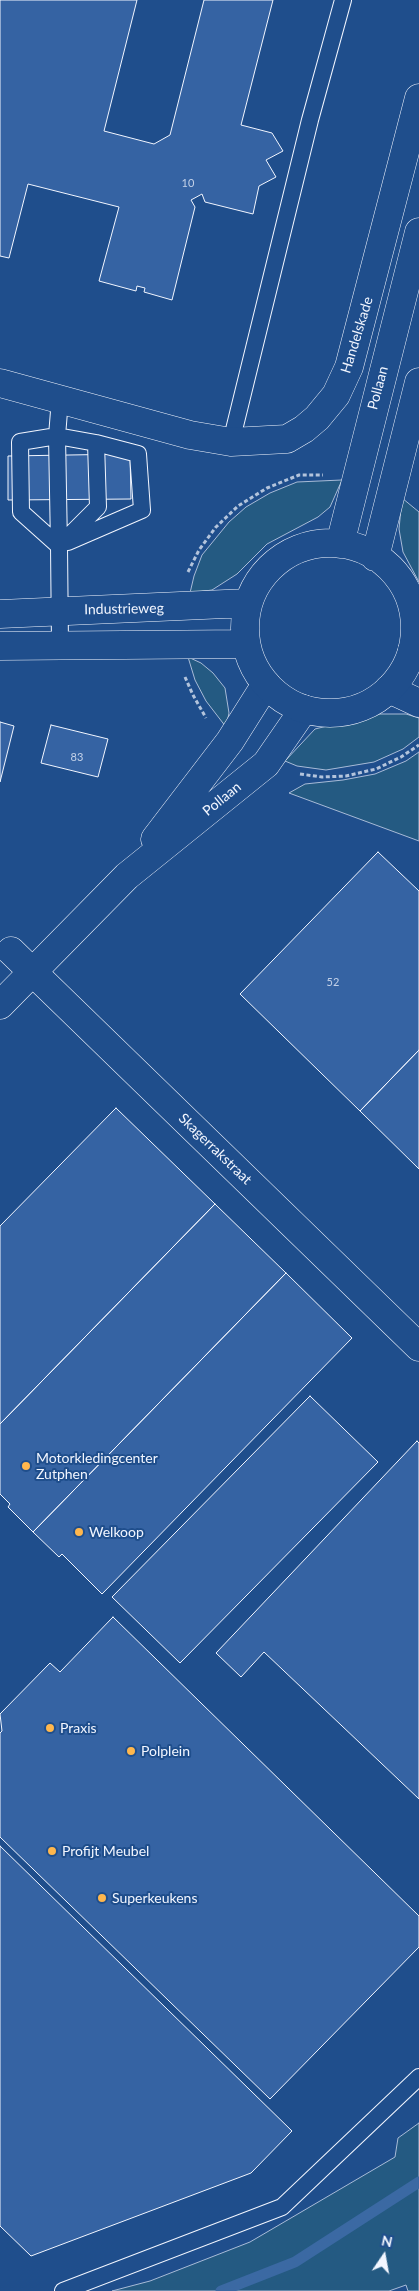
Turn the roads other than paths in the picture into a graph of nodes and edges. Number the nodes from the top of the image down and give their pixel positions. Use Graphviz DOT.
graph roads {
  1 [pos="343,0"];
  2 [pos="419,98"];
  3 [pos="419,232"];
  4 [pos="419,382"];
  5 [pos="0,383"];
  6 [pos="60,399"];
  7 [pos="58,436"];
  8 [pos="96,442"];
  9 [pos="231,442"];
  10 [pos="340,544"];
  11 [pos="59,546"];
  12 [pos="375,556"];
  13 [pos="248,603"];
  14 [pos="59,610"];
  15 [pos="0,614"];
  16 [pos="246,644"];
  17 [pos="60,645"];
  18 [pos="0,646"];
  19 [pos="416,654"];
  20 [pos="266,684"];
  21 [pos="389,689"];
  22 [pos="419,704"];
  23 [pos="304,709"];
  24 [pos="127,876"];
  25 [pos="11,951"];
  26 [pos="32,972"];
  27 [pos="0,1005"];
  28 [pos="419,1347"];
  29 [pos="419,2077"];
  30 [pos="63,2291"];
  1 -- 9 [label="lane"];
  2 -- 9 [label="street, Handelskade"];
  3 -- 10 [label="street, Pollaan"];
  4 -- 12 [label="street"];
  5 -- 6 [label="street, Handelskade"];
  6 -- 7 [label="lane"];
  6 -- 9 [label="street, Handelskade"];
  7 -- 8 [label="lane"];
  7 -- 11 [label="lane"];
  7 -- 11 [label="lane"];
  8 -- 11 [label="lane"];
  8 -- 11 [label="lane"];
  10 -- 12 [label="street"];
  10 -- 13 [label="street"];
  11 -- 14 [label="lane"];
  12 -- 19 [label="street"];
  13 -- 14 [label="street, Industrieweg"];
  13 -- 16 [label="street"];
  14 -- 15 [label="street, Industrieweg"];
  14 -- 17 [label="lane"];
  16 -- 17 [label="street"];
  16 -- 20 [label="street"];
  17 -- 18 [label="street"];
  19 -- 21 [label="street"];
  20 -- 23 [label="street"];
  20 -- 24 [label="street, Pollaan"];
  21 -- 22 [label="street"];
  21 -- 23 [label="street"];
  23 -- 24 [label="street, Pollaan"];
  24 -- 26 [label="street, Pollaan"];
  25 -- 26 [label="street, Skagerrakstraat"];
  26 -- 27 [label="street, Pollaan"];
  26 -- 28 [label="street, Skagerrakstraat"];
  29 -- 30 [label="lane"];
}
